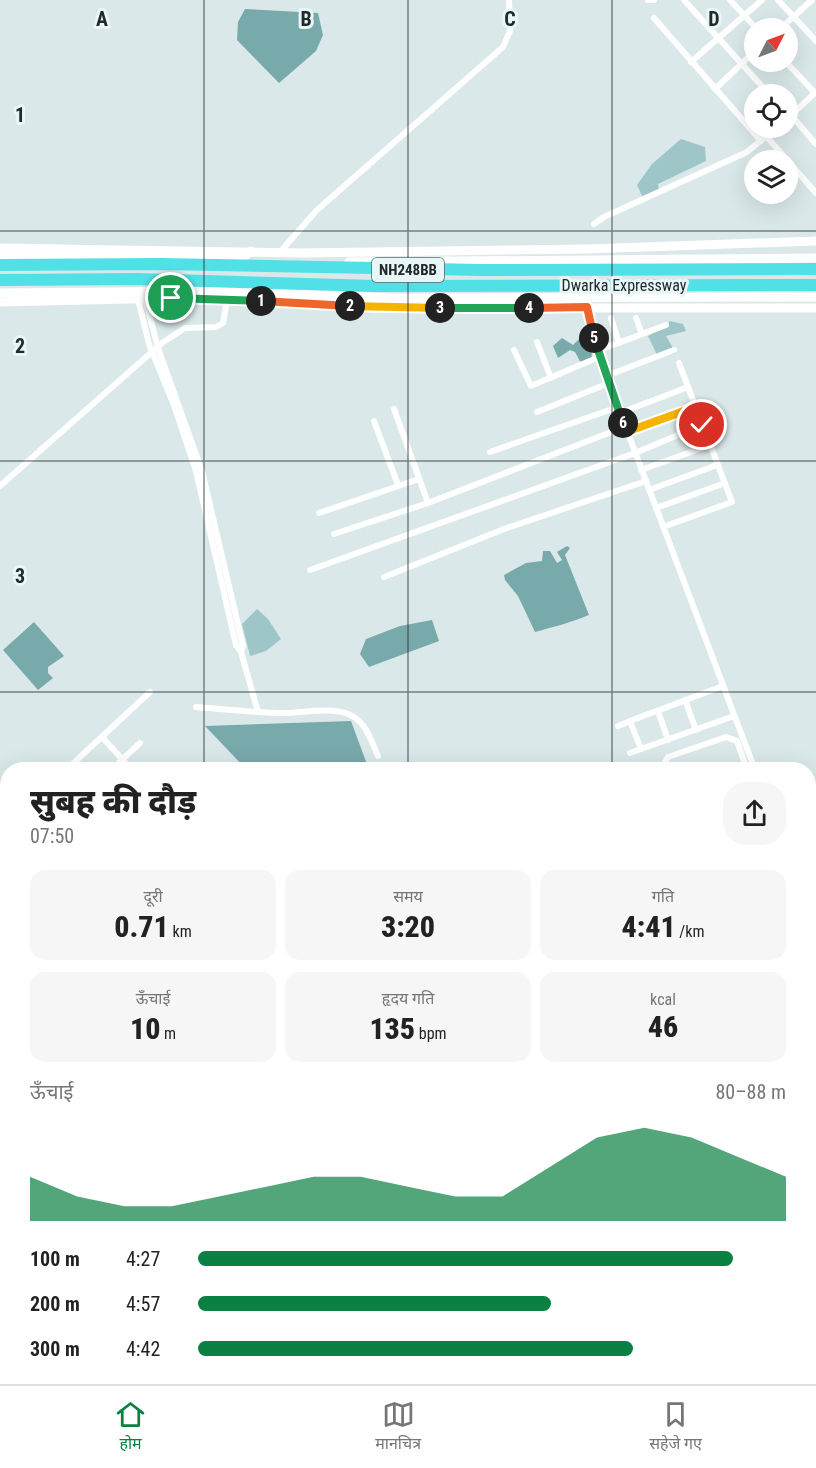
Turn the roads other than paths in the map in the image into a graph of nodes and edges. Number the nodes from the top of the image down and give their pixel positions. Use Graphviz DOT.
graph roads {
  1 [pos="509,0"];
  2 [pos="648,0"];
  3 [pos="654,0"];
  4 [pos="684,0"];
  5 [pos="730,0"];
  6 [pos="762,0"];
  7 [pos="778,0"];
  8 [pos="812,0"];
  9 [pos="744,15"];
  10 [pos="794,17"];
  11 [pos="654,18"];
  12 [pos="747,18"];
  13 [pos="718,38"];
  14 [pos="815,38"];
  15 [pos="744,60"];
  16 [pos="691,62"];
  17 [pos="741,63"];
  18 [pos="795,72"];
  19 [pos="760,84"];
  20 [pos="715,89"];
  21 [pos="814,94"];
  22 [pos="816,104"];
  23 [pos="798,108"];
  24 [pos="798,125"];
  25 [pos="764,139"];
  26 [pos="816,144"];
  27 [pos="816,193"];
  28 [pos="594,224"];
  29 [pos="816,241"];
  30 [pos="0,248"];
  31 [pos="251,252"];
  32 [pos="280,252"];
  33 [pos="303,253"];
  34 [pos="0,256"];
  35 [pos="816,258"];
  36 [pos="816,263"];
  37 [pos="0,265"];
  38 [pos="763,269"];
  39 [pos="816,269"];
  40 [pos="0,280"];
  41 [pos="760,285"];
  42 [pos="816,285"];
  43 [pos="816,291"];
  44 [pos="0,293"];
  45 [pos="46,297"];
  46 [pos="816,297"];
  47 [pos="141,299"];
  48 [pos="227,300"];
  49 [pos="0,302"];
  50 [pos="587,307"];
  51 [pos="816,308"];
  52 [pos="611,318"];
  53 [pos="636,318"];
  54 [pos="666,325"];
  55 [pos="642,334"];
  56 [pos="537,342"];
  57 [pos="619,343"];
  58 [pos="155,349"];
  59 [pos="514,350"];
  60 [pos="674,350"];
  61 [pos="598,354"];
  62 [pos="679,363"];
  63 [pos="606,376"];
  64 [pos="551,378"];
  65 [pos="609,383"];
  66 [pos="687,387"];
  67 [pos="695,407"];
  68 [pos="394,409"];
  69 [pos="619,410"];
  70 [pos="537,412"];
  71 [pos="374,421"];
  72 [pos="702,425"];
  73 [pos="625,430"];
  74 [pos="710,445"];
  75 [pos="490,452"];
  76 [pos="635,453"];
  77 [pos="717,465"];
  78 [pos="641,470"];
  79 [pos="419,478"];
  80 [pos="645,481"];
  81 [pos="725,483"];
  82 [pos="398,485"];
  83 [pos="0,486"];
  84 [pos="649,490"];
  85 [pos="428,502"];
  86 [pos="656,508"];
  87 [pos="319,513"];
  88 [pos="663,527"];
  89 [pos="334,534"];
  90 [pos="310,570"];
  91 [pos="384,577"];
  92 [pos="723,686"];
  93 [pos="150,692"];
  94 [pos="685,700"];
  95 [pos="196,707"];
  96 [pos="658,711"];
  97 [pos="258,712"];
  98 [pos="734,716"];
  99 [pos="630,721"];
  100 [pos="618,726"];
  101 [pos="696,730"];
  102 [pos="102,737"];
  103 [pos="668,740"];
  104 [pos="140,743"];
  105 [pos="641,750"];
  106 [pos="630,753"];
  107 [pos="378,756"];
  108 [pos="123,759"];
  109 [pos="75,762"];
  110 [pos="120,762"];
  111 [pos="125,762"];
  112 [pos="665,762"];
  113 [pos="744,762"];
  114 [pos="752,762"];
  1 -- 32 [label="street"];
  2 -- 3 [label="street"];
  4 -- 13 [label="street"];
  5 -- 9 [label="street"];
  6 -- 9 [label="street"];
  7 -- 10 [label="street"];
  8 -- 10 [label="street"];
  9 -- 12 [label="street"];
  9 -- 13 [label="street"];
  10 -- 14 [label="street"];
  11 -- 16 [label="street"];
  13 -- 16 [label="street"];
  13 -- 17 [label="street"];
  15 -- 17 [label="street"];
  16 -- 20 [label="street"];
  17 -- 19 [label="street"];
  17 -- 20 [label="street"];
  18 -- 21 [label="street"];
  20 -- 25 [label="street"];
  21 -- 22 [label="street"];
  21 -- 23 [label="street"];
  24 -- 26 [label="street"];
  25 -- 27 [label="street"];
  25 -- 28 [label="street"];
  29 -- 33 [label="main road"];
  30 -- 31 [label="main road"];
  31 -- 32 [label="main road"];
  31 -- 34 [label="main road"];
  32 -- 33 [label="main road"];
  33 -- 35 [label="main road"];
  36 -- 38 [label="highway"];
  37 -- 38 [label="highway, Dwarka Expressway / NH248BB"];
  38 -- 39 [label="highway, Dwarka Expressway / NH248BB"];
  40 -- 41 [label="highway, Dwarka Expressway / NH248BB"];
  41 -- 42 [label="highway, Dwarka Expressway / NH248BB"];
  41 -- 43 [label="highway"];
  44 -- 45 [label="main road"];
  45 -- 46 [label="main road"];
  45 -- 47 [label="main road"];
  45 -- 49 [label="main road"];
  47 -- 48 [label="main road"];
  47 -- 58 [label="street"];
  48 -- 50 [label="main road"];
  48 -- 58 [label="street"];
  50 -- 51 [label="main road"];
  50 -- 61 [label="street"];
  52 -- 57 [label="street"];
  53 -- 55 [label="street"];
  54 -- 55 [label="street"];
  55 -- 57 [label="street"];
  56 -- 64 [label="street"];
  57 -- 61 [label="street"];
  58 -- 83 [label="street"];
  58 -- 97 [label="street"];
  59 -- 64 [label="street"];
  60 -- 63 [label="street"];
  61 -- 63 [label="street"];
  61 -- 64 [label="street"];
  62 -- 66 [label="street"];
  63 -- 65 [label="street"];
  65 -- 69 [label="street"];
  65 -- 70 [label="street"];
  66 -- 67 [label="street"];
  66 -- 69 [label="street"];
  67 -- 72 [label="street"];
  67 -- 73 [label="street"];
  68 -- 79 [label="street"];
  69 -- 73 [label="street"];
  69 -- 75 [label="street"];
  71 -- 82 [label="street"];
  72 -- 74 [label="street"];
  72 -- 76 [label="street"];
  73 -- 76 [label="street"];
  73 -- 85 [label="street"];
  74 -- 77 [label="street"];
  74 -- 78 [label="street"];
  76 -- 78 [label="street"];
  76 -- 90 [label="street"];
  77 -- 81 [label="street"];
  77 -- 84 [label="street"];
  78 -- 80 [label="street"];
  79 -- 82 [label="street"];
  79 -- 85 [label="street"];
  80 -- 84 [label="street"];
  80 -- 91 [label="street"];
  81 -- 86 [label="street"];
  81 -- 88 [label="street"];
  82 -- 87 [label="street"];
  84 -- 86 [label="street"];
  85 -- 89 [label="street"];
  86 -- 88 [label="street"];
  88 -- 92 [label="street"];
  92 -- 94 [label="street"];
  92 -- 98 [label="street"];
  93 -- 102 [label="street"];
  94 -- 96 [label="street"];
  94 -- 101 [label="street"];
  95 -- 97 [label="street"];
  96 -- 99 [label="street"];
  96 -- 103 [label="street"];
  97 -- 107 [label="street"];
  98 -- 101 [label="street"];
  98 -- 114 [label="street"];
  99 -- 100 [label="street"];
  99 -- 105 [label="street"];
  101 -- 103 [label="street"];
  102 -- 108 [label="street"];
  102 -- 109 [label="street"];
  103 -- 105 [label="street"];
  104 -- 108 [label="street"];
  105 -- 106 [label="street"];
  108 -- 110 [label="street"];
  108 -- 111 [label="street"];
  112 -- 113 [label="street"];
}
